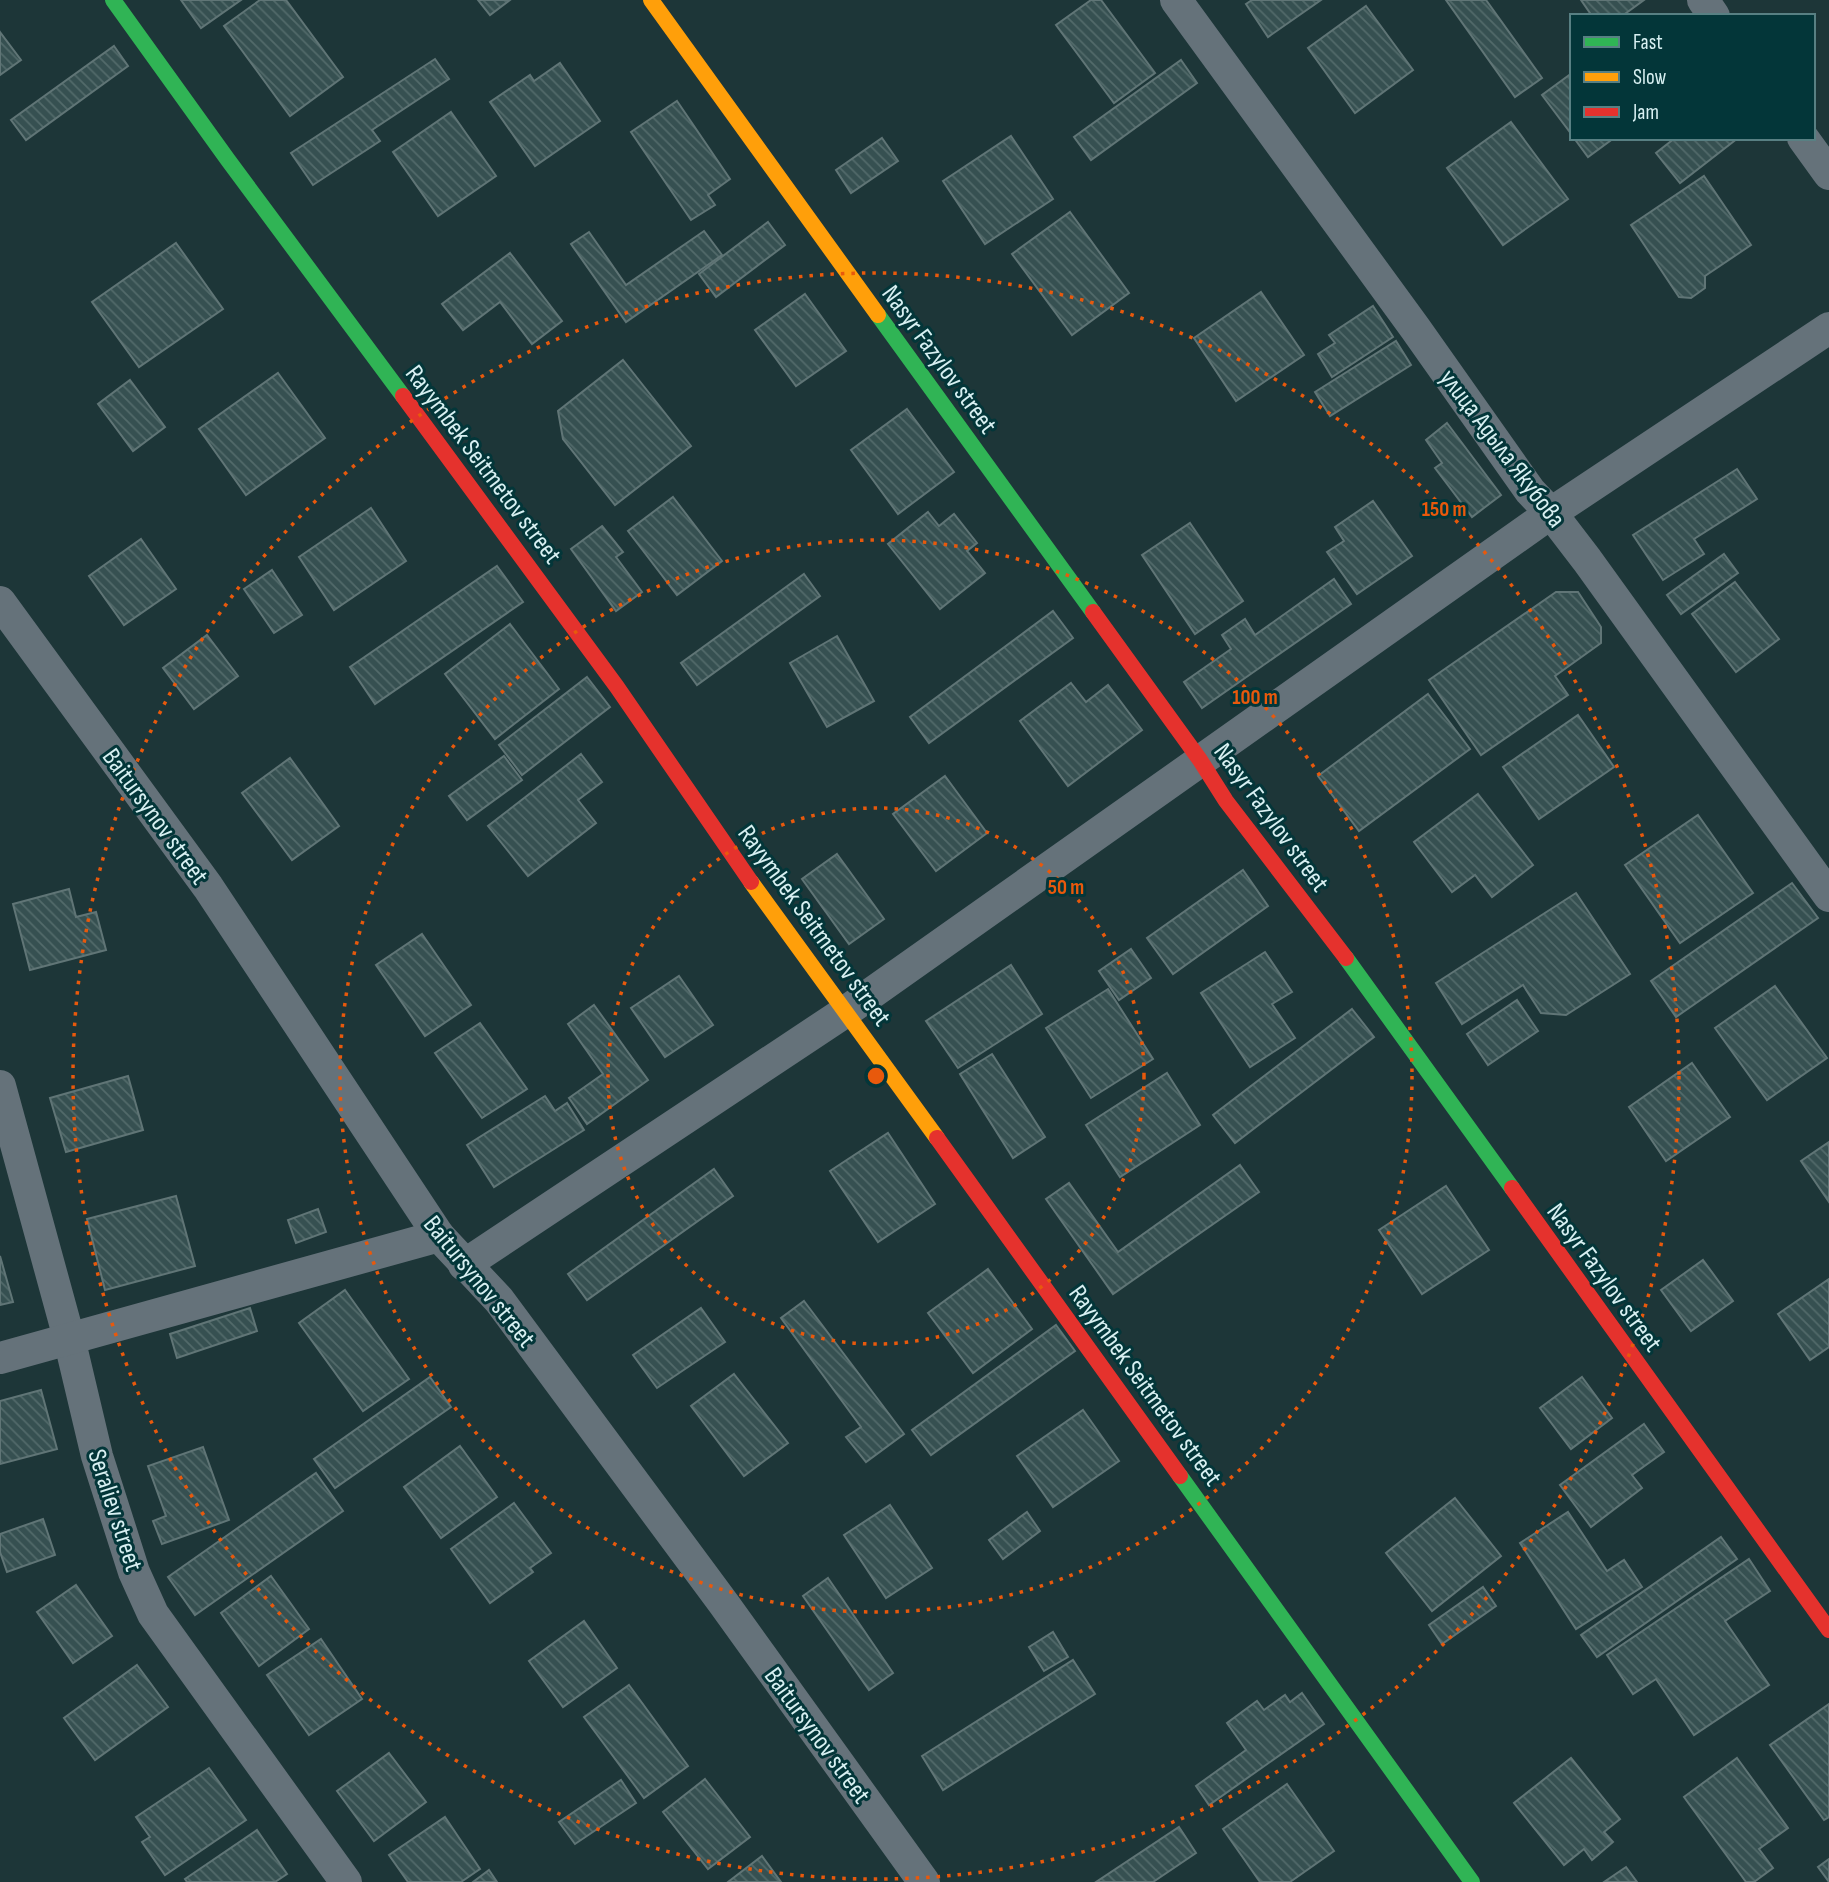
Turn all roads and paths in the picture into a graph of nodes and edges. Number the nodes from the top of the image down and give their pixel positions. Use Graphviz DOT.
graph roads {
  1 [pos="113,0"];
  2 [pos="651,0"];
  3 [pos="1176,0"];
  4 [pos="1804,140"];
  5 [pos="1829,174"];
  6 [pos="1829,328"];
  7 [pos="1551,513"];
  8 [pos="0,602"];
  9 [pos="1200,760"];
  10 [pos="1829,896"];
  11 [pos="845,1012"];
  12 [pos="0,1086"];
  13 [pos="439,1236"];
  14 [pos="464,1265"];
  15 [pos="69,1338"];
  16 [pos="0,1358"];
  17 [pos="1829,1630"];
  18 [pos="346,1882"];
  19 [pos="924,1882"];
  20 [pos="1472,1882"];
  1 -- 11 [label="street, Rayymbek Seitmetov street"];
  2 -- 9 [label="street, Nasyr Fazylov street"];
  3 -- 7 [label="street, улица Адыла Якубова"];
  4 -- 5 [label="street"];
  6 -- 7 [label="street"];
  7 -- 9 [label="street"];
  7 -- 10 [label="street, улица Адыла Якубова"];
  8 -- 13 [label="street, Baitursynov street"];
  9 -- 11 [label="street"];
  9 -- 17 [label="street, Nasyr Fazylov street"];
  11 -- 14 [label="street"];
  11 -- 20 [label="street, Rayymbek Seitmetov street"];
  12 -- 15 [label="street, Seraliev street"];
  13 -- 14 [label="street, Baitursynov street"];
  13 -- 15 [label="street"];
  14 -- 19 [label="street, Baitursynov street"];
  15 -- 16 [label="street"];
  15 -- 18 [label="street, Seraliev street"];
}
